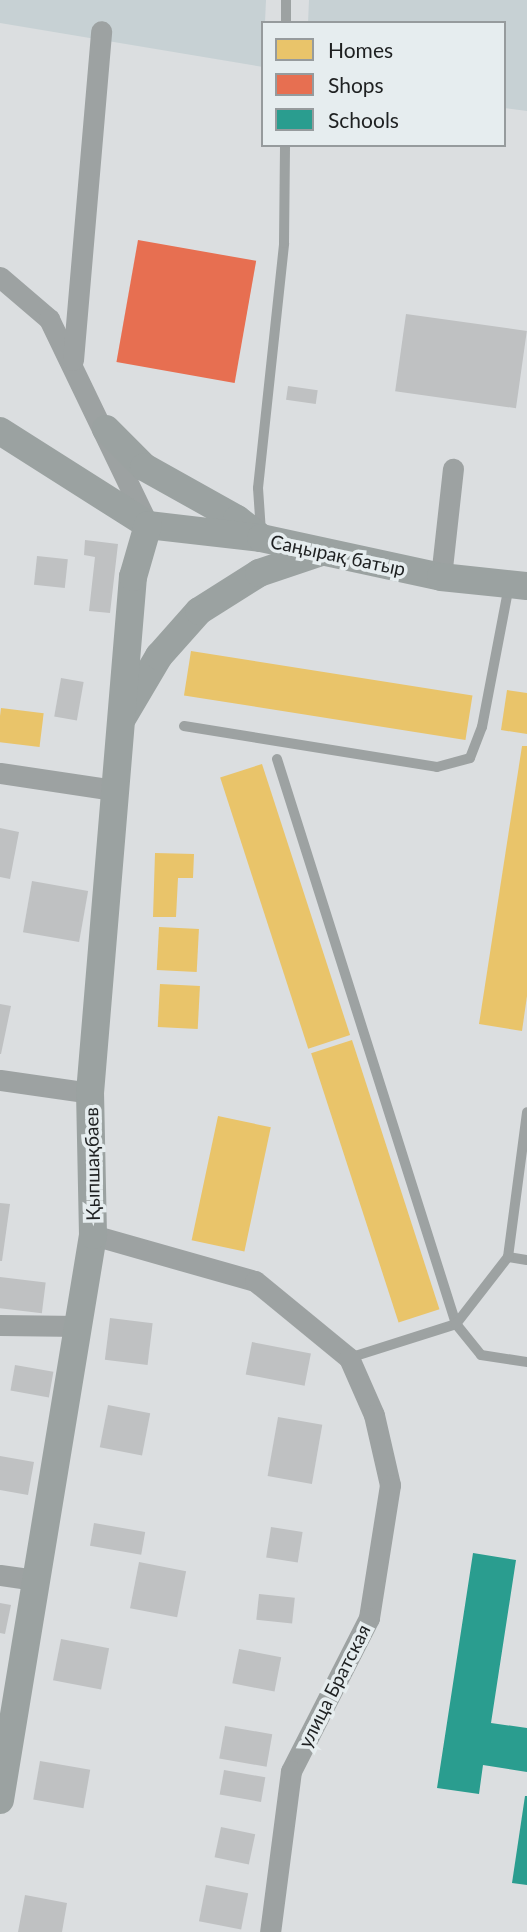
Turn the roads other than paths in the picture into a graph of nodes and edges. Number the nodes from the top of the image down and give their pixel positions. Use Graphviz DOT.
graph roads {
  1 [pos="286,0"];
  2 [pos="286,21"];
  3 [pos="101,31"];
  4 [pos="285,147"];
  5 [pos="0,277"];
  6 [pos="73,360"];
  7 [pos="106,429"];
  8 [pos="0,430"];
  9 [pos="453,469"];
  10 [pos="148,525"];
  11 [pos="261,538"];
  12 [pos="321,552"];
  13 [pos="440,577"];
  14 [pos="518,585"];
  15 [pos="120,722"];
  16 [pos="184,726"];
  17 [pos="277,759"];
  18 [pos="0,773"];
  19 [pos="114,790"];
  20 [pos="0,1080"];
  21 [pos="90,1093"];
  22 [pos="527,1112"];
  23 [pos="93,1235"];
  24 [pos="508,1257"];
  25 [pos="527,1260"];
  26 [pos="456,1324"];
  27 [pos="0,1325"];
  28 [pos="79,1326"];
  29 [pos="349,1358"];
  30 [pos="527,1362"];
  31 [pos="0,1575"];
  32 [pos="34,1580"];
  33 [pos="0,1800"];
  34 [pos="270,1932"];
  1 -- 2 [label="lane"];
  3 -- 6 [label="street"];
  4 -- 11 [label="lane"];
  5 -- 6 [label="street"];
  6 -- 7 [label="street"];
  7 -- 10 [label="street"];
  7 -- 11 [label="street"];
  8 -- 10 [label="street"];
  9 -- 13 [label="street"];
  10 -- 11 [label="street, Саңырақ батыр"];
  10 -- 15 [label="street, Қыпшақбаев"];
  11 -- 12 [label="street, Саңырақ батыр"];
  12 -- 13 [label="street, Саңырақ батыр"];
  12 -- 15 [label="street"];
  13 -- 14 [label="street, Саңырақ батыр"];
  14 -- 16 [label="lane"];
  15 -- 19 [label="street, Қыпшақбаев"];
  17 -- 26 [label="lane"];
  18 -- 19 [label="street"];
  19 -- 21 [label="street, Қыпшақбаев"];
  20 -- 21 [label="street"];
  21 -- 23 [label="street, Қыпшақбаев"];
  22 -- 24 [label="lane"];
  23 -- 28 [label="street, Қыпшақбаев"];
  23 -- 29 [label="street, улица Братская"];
  24 -- 25 [label="lane"];
  24 -- 26 [label="lane"];
  26 -- 29 [label="lane"];
  26 -- 30 [label="lane"];
  27 -- 28 [label="street"];
  28 -- 32 [label="street, Қыпшақбаев"];
  29 -- 34 [label="street, улица Братская"];
  31 -- 32 [label="street"];
  32 -- 33 [label="street, Қыпшақбаев"];
}
